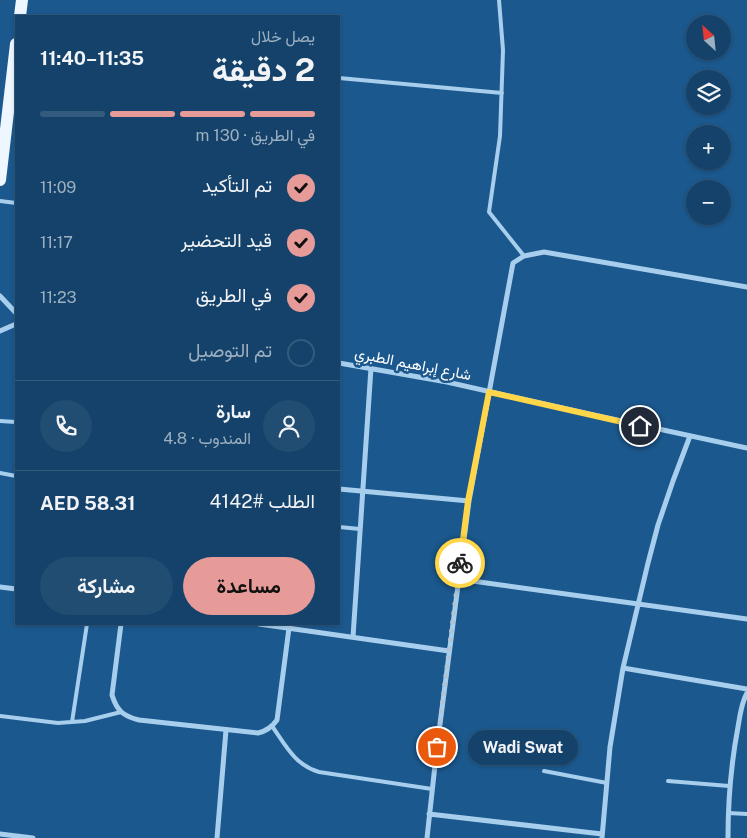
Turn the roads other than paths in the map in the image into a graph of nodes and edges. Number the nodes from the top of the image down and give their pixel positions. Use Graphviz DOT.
graph roads {
  1 [pos="22,0"];
  2 [pos="499,0"];
  3 [pos="20,15"];
  4 [pos="15,52"];
  5 [pos="340,78"];
  6 [pos="502,93"];
  7 [pos="0,180"];
  8 [pos="0,201"];
  9 [pos="15,203"];
  10 [pos="524,256"];
  11 [pos="747,287"];
  12 [pos="0,296"];
  13 [pos="15,313"];
  14 [pos="15,324"];
  15 [pos="0,331"];
  16 [pos="340,363"];
  17 [pos="371,368"];
  18 [pos="489,392"];
  19 [pos="0,420"];
  20 [pos="15,422"];
  21 [pos="690,436"];
  22 [pos="747,448"];
  23 [pos="0,474"];
  24 [pos="15,476"];
  25 [pos="340,489"];
  26 [pos="362,491"];
  27 [pos="468,501"];
  28 [pos="340,528"];
  29 [pos="360,529"];
  30 [pos="458,579"];
  31 [pos="0,587"];
  32 [pos="15,589"];
  33 [pos="638,604"];
  34 [pos="747,620"];
  35 [pos="87,625"];
  36 [pos="121,625"];
  37 [pos="266,625"];
  38 [pos="289,628"];
  39 [pos="352,637"];
  40 [pos="449,651"];
  41 [pos="623,668"];
  42 [pos="747,690"];
  43 [pos="747,693"];
  44 [pos="121,712"];
  45 [pos="0,716"];
  46 [pos="72,722"];
  47 [pos="272,726"];
  48 [pos="226,730"];
  49 [pos="544,771"];
  50 [pos="668,781"];
  51 [pos="607,783"];
  52 [pos="730,786"];
  53 [pos="432,789"];
  54 [pos="728,813"];
  55 [pos="429,814"];
  56 [pos="747,814"];
  57 [pos="0,834"];
  58 [pos="602,836"];
  59 [pos="33,838"];
  60 [pos="217,838"];
  61 [pos="427,838"];
  62 [pos="728,838"];
  1 -- 3 [label="main road"];
  2 -- 6 [label="lane"];
  4 -- 7 [label="main road"];
  5 -- 6 [label="lane"];
  6 -- 10 [label="lane"];
  8 -- 9 [label="lane"];
  10 -- 11 [label="street"];
  10 -- 18 [label="street"];
  12 -- 13 [label="street"];
  14 -- 15 [label="street"];
  16 -- 17 [label="street, شارع إبراهيم الطبري"];
  17 -- 18 [label="street, شارع إبراهيم الطبري"];
  17 -- 26 [label="street"];
  18 -- 21 [label="street, شارع إبراهيم الطبري"];
  18 -- 27 [label="street"];
  19 -- 20 [label="lane"];
  21 -- 22 [label="street, شارع إبراهيم الطبري"];
  21 -- 33 [label="street"];
  23 -- 24 [label="lane"];
  25 -- 26 [label="street"];
  26 -- 27 [label="street"];
  26 -- 29 [label="street"];
  27 -- 30 [label="street"];
  28 -- 29 [label="lane"];
  29 -- 39 [label="street"];
  30 -- 33 [label="street"];
  30 -- 40 [label="street"];
  31 -- 32 [label="street"];
  33 -- 34 [label="street"];
  33 -- 41 [label="street"];
  35 -- 46 [label="lane"];
  36 -- 44 [label="street"];
  37 -- 38 [label="street"];
  38 -- 39 [label="street"];
  38 -- 47 [label="street"];
  39 -- 40 [label="street"];
  40 -- 53 [label="street"];
  41 -- 42 [label="street"];
  41 -- 51 [label="street"];
  43 -- 52 [label="street"];
  44 -- 46 [label="lane"];
  44 -- 48 [label="street"];
  45 -- 46 [label="lane"];
  47 -- 48 [label="street"];
  47 -- 53 [label="lane"];
  48 -- 60 [label="street"];
  49 -- 51 [label="lane"];
  50 -- 52 [label="lane"];
  51 -- 58 [label="street"];
  52 -- 54 [label="street"];
  53 -- 55 [label="street"];
  54 -- 56 [label="lane"];
  54 -- 62 [label="street"];
  55 -- 58 [label="street"];
  55 -- 61 [label="street"];
  57 -- 59 [label="street"];
}
